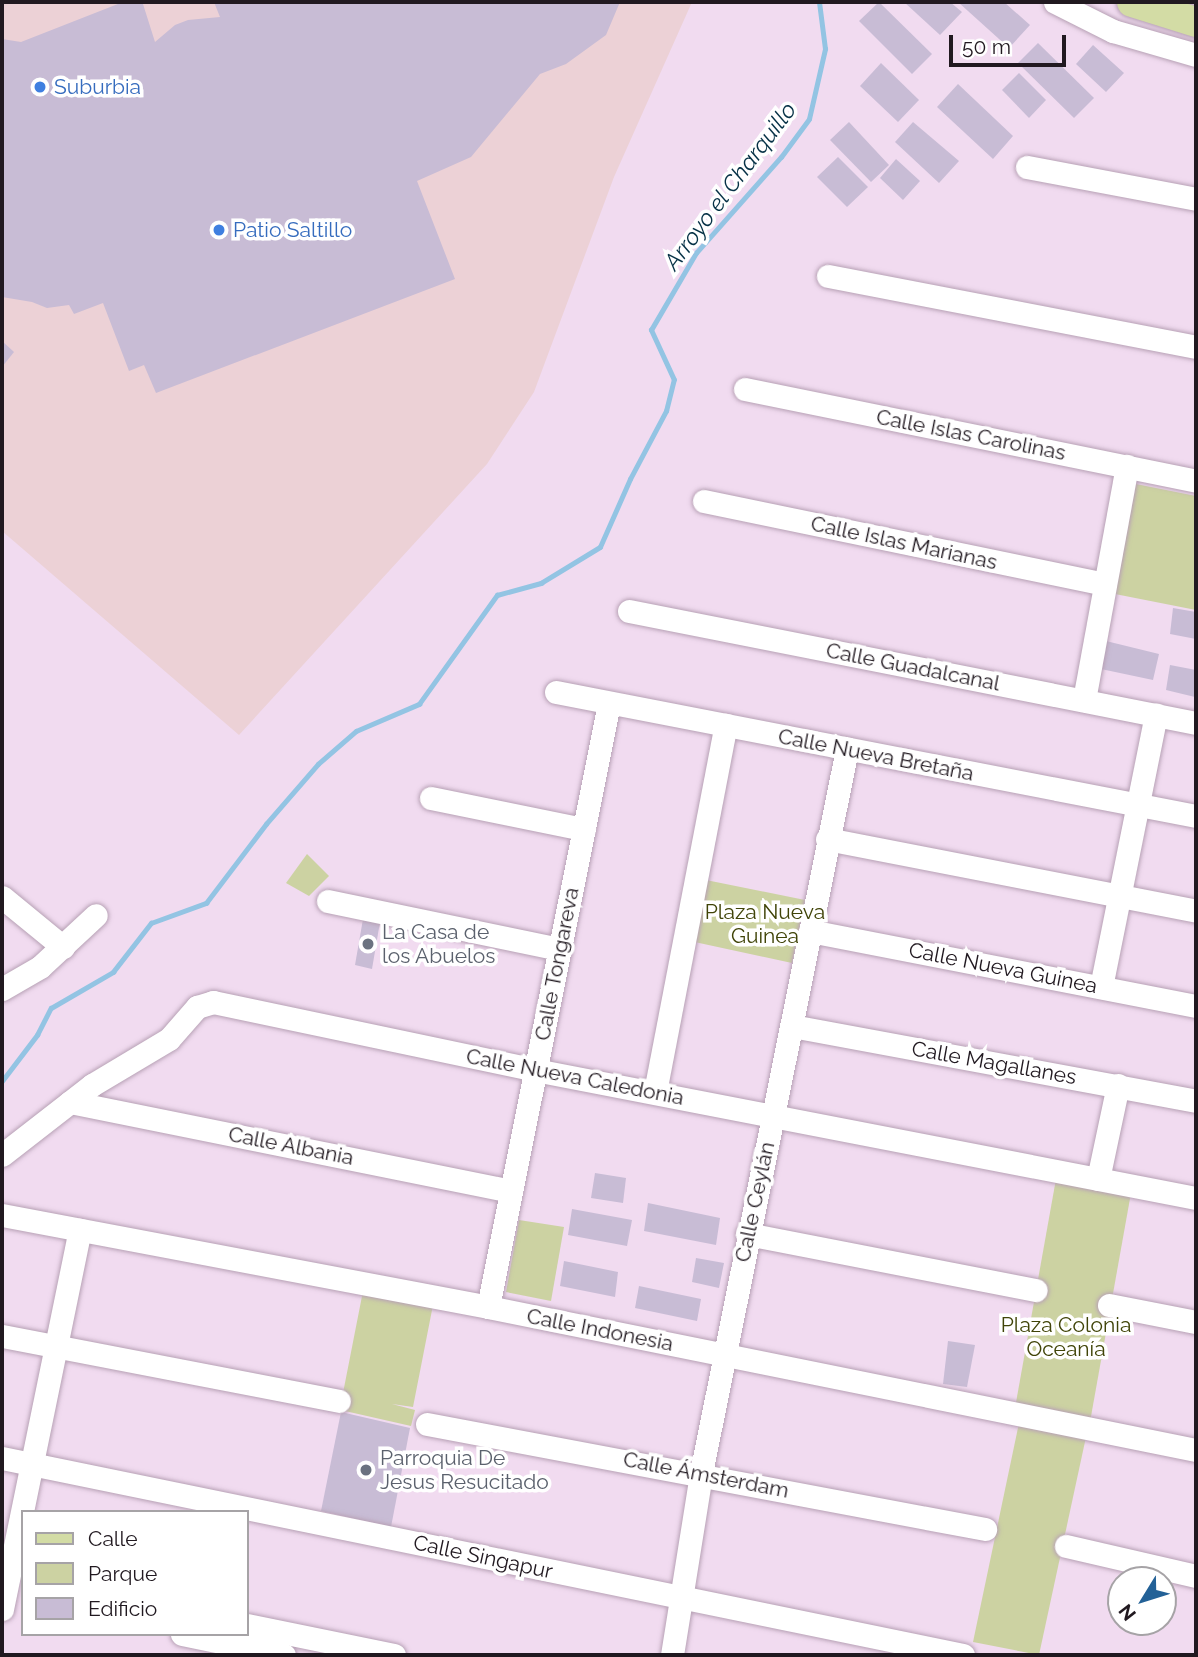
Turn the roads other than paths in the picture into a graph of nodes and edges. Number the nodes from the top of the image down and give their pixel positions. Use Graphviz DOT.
graph roads {
  1 [pos="1055,2"];
  2 [pos="1132,2"];
  3 [pos="1196,22"];
  4 [pos="1196,55"];
  5 [pos="1027,167"];
  6 [pos="1196,199"];
  7 [pos="828,276"];
  8 [pos="1196,347"];
  9 [pos="745,389"];
  10 [pos="1127,466"];
  11 [pos="1196,481"];
  12 [pos="704,501"];
  13 [pos="1105,584"];
  14 [pos="629,611"];
  15 [pos="556,692"];
  16 [pos="1084,700"];
  17 [pos="609,703"];
  18 [pos="1156,715"];
  19 [pos="1196,723"];
  20 [pos="726,725"];
  21 [pos="847,749"];
  22 [pos="430,798"];
  23 [pos="1138,805"];
  24 [pos="1196,816"];
  25 [pos="584,829"];
  26 [pos="827,839"];
  27 [pos="1119,896"];
  28 [pos="2,897"];
  29 [pos="328,901"];
  30 [pos="1196,911"];
  31 [pos="96,915"];
  32 [pos="810,931"];
  33 [pos="63,947"];
  34 [pos="560,949"];
  35 [pos="1101,987"];
  36 [pos="2,989"];
  37 [pos="1196,1006"];
  38 [pos="792,1026"];
  39 [pos="536,1070"];
  40 [pos="1118,1085"];
  41 [pos="655,1092"];
  42 [pos="1196,1101"];
  43 [pos="70,1102"];
  44 [pos="773,1117"];
  45 [pos="2,1155"];
  46 [pos="1098,1179"];
  47 [pos="511,1191"];
  48 [pos="1196,1198"];
  49 [pos="2,1214"];
  50 [pos="80,1230"];
  51 [pos="747,1234"];
  52 [pos="1036,1290"];
  53 [pos="1109,1305"];
  54 [pos="488,1307"];
  55 [pos="1196,1322"];
  56 [pos="2,1336"];
  57 [pos="56,1346"];
  58 [pos="726,1355"];
  59 [pos="339,1401"];
  60 [pos="427,1424"];
  61 [pos="1196,1450"];
  62 [pos="2,1458"];
  63 [pos="31,1464"];
  64 [pos="701,1473"];
  65 [pos="23,1510"];
  66 [pos="21,1521"];
  67 [pos="985,1529"];
  68 [pos="1066,1546"];
  69 [pos="1196,1576"];
  70 [pos="9,1589"];
  71 [pos="680,1597"];
  72 [pos="248,1625"];
  73 [pos="188,1636"];
  74 [pos="208,1643"];
  75 [pos="284,1655"];
  76 [pos="394,1655"];
  77 [pos="672,1655"];
  78 [pos="964,1655"];
  1 -- 4 [label="street"];
  2 -- 3 [label="main road"];
  5 -- 6 [label="street"];
  7 -- 8 [label="street"];
  9 -- 10 [label="street, Calle Islas Carolinas"];
  10 -- 11 [label="street, Calle Islas Carolinas"];
  10 -- 13 [label="street"];
  12 -- 13 [label="street, Calle Islas Marianas"];
  13 -- 16 [label="street"];
  14 -- 16 [label="street, Calle Guadalcanal"];
  15 -- 17 [label="street, Calle Nueva Bretaña"];
  16 -- 18 [label="street, Calle Guadalcanal"];
  17 -- 20 [label="street, Calle Nueva Bretaña"];
  17 -- 25 [label="street, Calle Tongareva"];
  18 -- 19 [label="street, Calle Guadalcanal"];
  18 -- 23 [label="street"];
  20 -- 21 [label="street, Calle Nueva Bretaña"];
  20 -- 41 [label="street"];
  21 -- 23 [label="street, Calle Nueva Bretaña"];
  21 -- 26 [label="street, Calle Ceylán"];
  22 -- 25 [label="street"];
  23 -- 24 [label="street, Calle Nueva Bretaña"];
  23 -- 27 [label="street"];
  25 -- 34 [label="street, Calle Tongareva"];
  26 -- 27 [label="street"];
  26 -- 32 [label="street, Calle Ceylán"];
  27 -- 30 [label="street"];
  27 -- 35 [label="street"];
  28 -- 33 [label="street"];
  29 -- 34 [label="street"];
  31 -- 33 [label="street"];
  32 -- 35 [label="street, Calle Nueva Guinea"];
  32 -- 38 [label="street, Calle Ceylán"];
  33 -- 36 [label="street"];
  34 -- 39 [label="street, Calle Tongareva"];
  35 -- 37 [label="street, Calle Nueva Guinea"];
  38 -- 40 [label="street, Calle Magallanes"];
  38 -- 44 [label="street, Calle Ceylán"];
  39 -- 41 [label="street, Calle Nueva Caledonia"];
  39 -- 43 [label="street, Calle Nueva Caledonia"];
  39 -- 47 [label="street, Calle Tongareva"];
  40 -- 42 [label="street, Calle Magallanes"];
  40 -- 46 [label="street"];
  41 -- 44 [label="street, Calle Nueva Caledonia"];
  43 -- 45 [label="street, Calle Nueva Caledonia"];
  43 -- 47 [label="street, Calle Albania"];
  44 -- 46 [label="street, Calle Nueva Caledonia"];
  44 -- 51 [label="street, Calle Ceylán"];
  46 -- 48 [label="street, Calle Nueva Caledonia"];
  47 -- 54 [label="street, Calle Tongareva"];
  49 -- 50 [label="street, Calle Indonesia"];
  50 -- 54 [label="street, Calle Indonesia"];
  50 -- 57 [label="street"];
  51 -- 52 [label="street"];
  51 -- 58 [label="street, Calle Ceylán"];
  53 -- 55 [label="street"];
  54 -- 58 [label="street, Calle Indonesia"];
  56 -- 57 [label="street"];
  57 -- 59 [label="street"];
  57 -- 63 [label="street"];
  58 -- 61 [label="street, Calle Indonesia"];
  58 -- 64 [label="street, Calle Ceylán"];
  60 -- 64 [label="street, Calle Ámsterdam"];
  62 -- 63 [label="street, Calle Singapur"];
  63 -- 65 [label="street"];
  63 -- 71 [label="street, Calle Singapur"];
  64 -- 67 [label="street, Calle Ámsterdam"];
  64 -- 71 [label="street, Calle Ceylán"];
  66 -- 70 [label="street"];
  68 -- 69 [label="street"];
  71 -- 77 [label="street, Calle Ceylán"];
  71 -- 78 [label="street, Calle Singapur"];
  72 -- 76 [label="street"];
  73 -- 74 [label="street"];
  74 -- 75 [label="street"];
}
